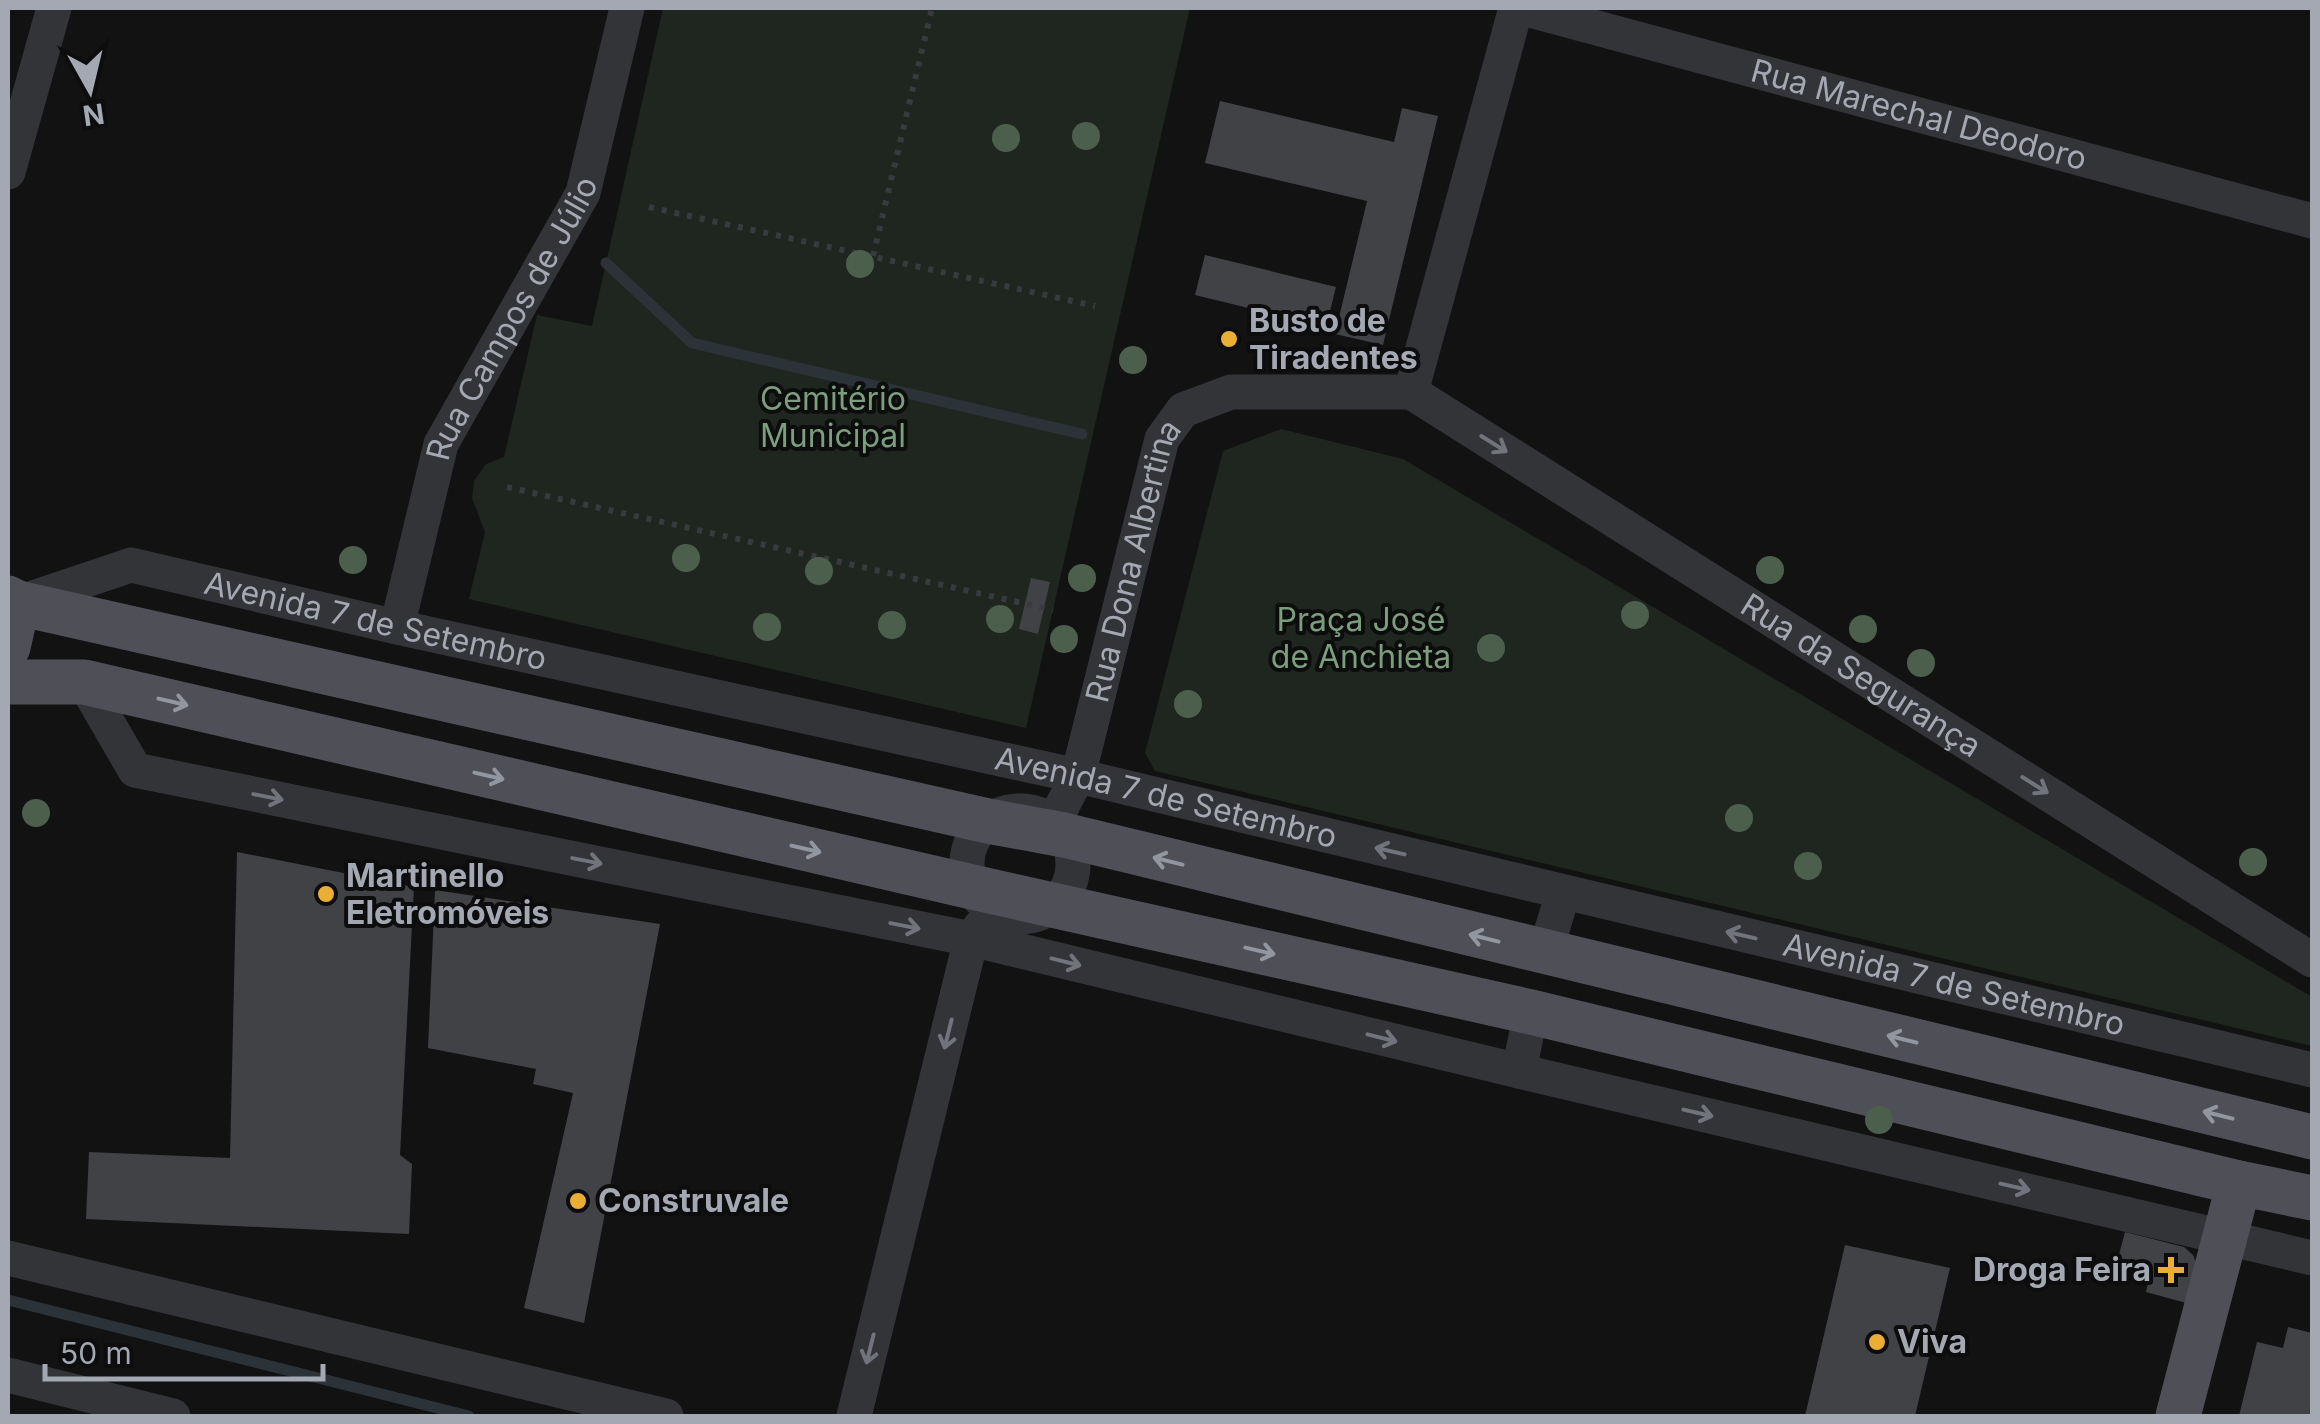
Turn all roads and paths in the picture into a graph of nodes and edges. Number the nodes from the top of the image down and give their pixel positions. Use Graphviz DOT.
graph roads {
  1 [pos="54,8"];
  2 [pos="627,8"];
  3 [pos="932,8"];
  4 [pos="1520,8"];
  5 [pos="8,172"];
  6 [pos="649,207"];
  7 [pos="2312,221"];
  8 [pos="873,256"];
  9 [pos="1095,306"];
  10 [pos="1411,392"];
  11 [pos="507,487"];
  12 [pos="13,600"];
  13 [pos="1053,610"];
  14 [pos="397,627"];
  15 [pos="8,647"];
  16 [pos="8,682"];
  17 [pos="84,682"];
  18 [pos="1078,776"];
  19 [pos="988,821"];
  20 [pos="1058,829"];
  21 [pos="1563,893"];
  22 [pos="982,898"];
  23 [pos="1054,905"];
  24 [pos="971,939"];
  25 [pos="1545,953"];
  26 [pos="2312,960"];
  27 [pos="1532,1012"];
  28 [pos="2312,1070"];
  29 [pos="1519,1072"];
  30 [pos="2312,1137"];
  31 [pos="2238,1183"];
  32 [pos="2312,1198"];
  33 [pos="2224,1236"];
  34 [pos="8,1258"];
  35 [pos="2312,1258"];
  36 [pos="8,1375"];
  37 [pos="62,1404"];
  38 [pos="173,1416"];
  39 [pos="666,1416"];
  40 [pos="854,1416"];
  41 [pos="2178,1416"];
  1 -- 5 [label="street"];
  2 -- 14 [label="street, Rua Campos de Júlio"];
  3 -- 8 [label="path"];
  4 -- 7 [label="street, Rua Marechal Deodoro"];
  4 -- 10 [label="street"];
  6 -- 8 [label="path"];
  8 -- 9 [label="path"];
  10 -- 18 [label="street, Rua Dona Albertina"];
  10 -- 26 [label="street, Rua da Segurança, one-way"];
  11 -- 13 [label="path"];
  12 -- 14 [label="street, Avenida 7 de Setembro"];
  12 -- 15 [label="main road"];
  12 -- 19 [label="main road, Avenida 7 de Setembro"];
  14 -- 18 [label="street, Avenida 7 de Setembro"];
  16 -- 17 [label="main road"];
  17 -- 22 [label="main road, one-way"];
  17 -- 24 [label="street, one-way"];
  18 -- 20 [label="street, Rua Dona Albertina"];
  21 -- 18 [label="street, Avenida 7 de Setembro, one-way"];
  19 -- 20 [label="main road, Avenida 7 de Setembro"];
  19 -- 22 [label="street"];
  20 -- 23 [label="street"];
  25 -- 20 [label="main road, Avenida 7 de Setembro, one-way"];
  21 -- 25 [label="street"];
  28 -- 21 [label="street, Avenida 7 de Setembro, one-way"];
  22 -- 23 [label="main road"];
  22 -- 24 [label="street"];
  23 -- 27 [label="main road, one-way"];
  24 -- 29 [label="street, one-way"];
  24 -- 40 [label="street, one-way"];
  30 -- 25 [label="main road, Avenida 7 de Setembro, one-way"];
  27 -- 29 [label="street"];
  27 -- 31 [label="main road"];
  29 -- 33 [label="street, one-way"];
  31 -- 32 [label="main road"];
  31 -- 33 [label="main road"];
  33 -- 35 [label="street"];
  33 -- 41 [label="main road"];
  34 -- 39 [label="street"];
  36 -- 37 [label="street"];
  37 -- 38 [label="street"];
}
